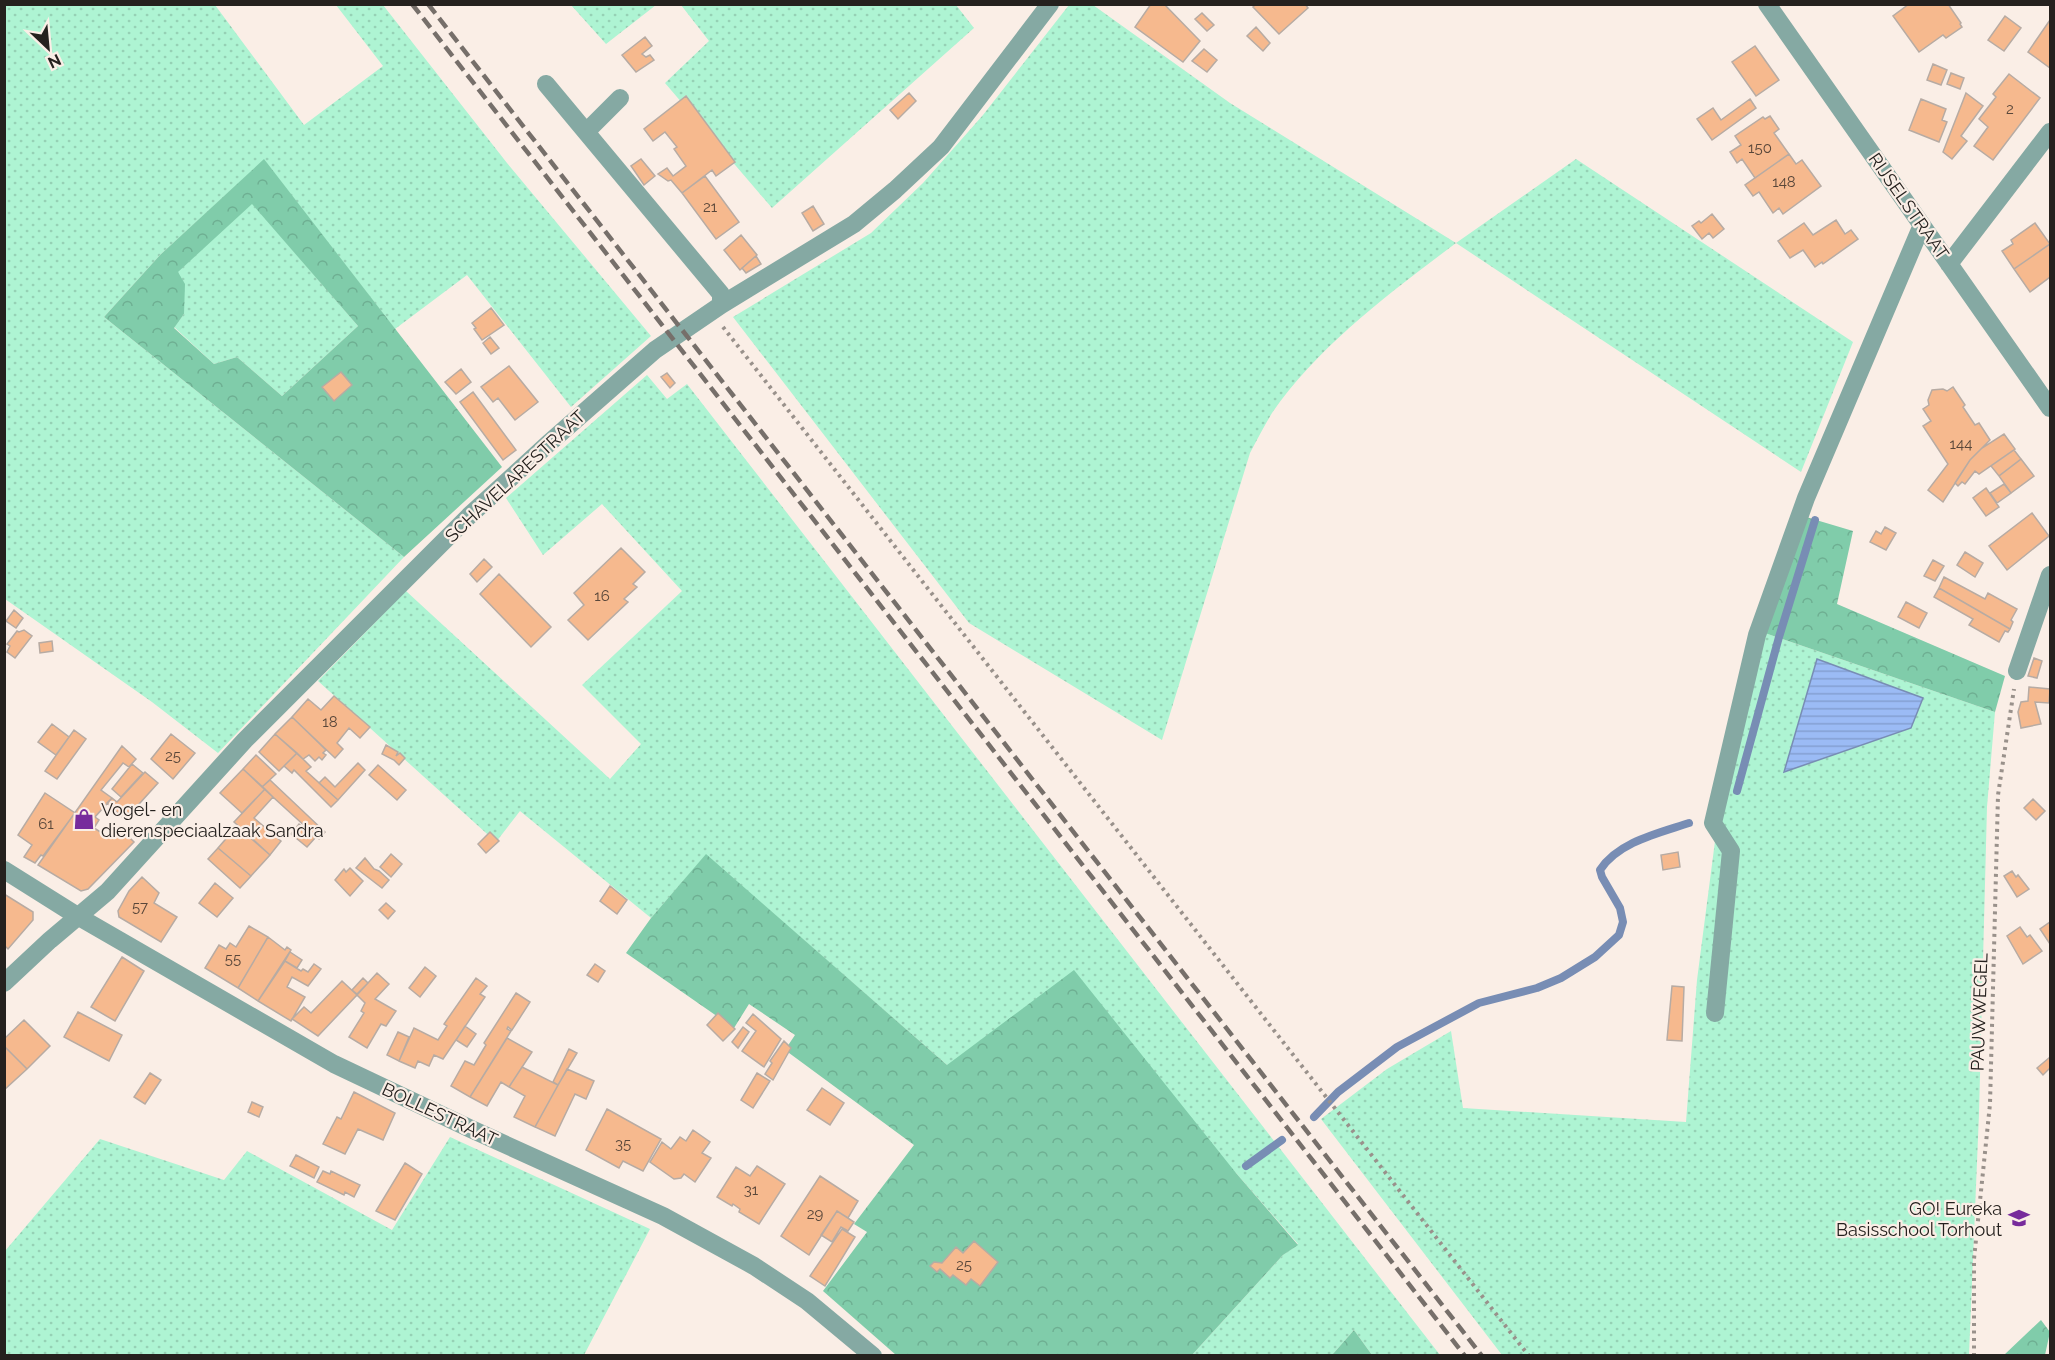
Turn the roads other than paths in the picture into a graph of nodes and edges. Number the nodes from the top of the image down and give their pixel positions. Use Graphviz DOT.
graph roads {
  1 [pos="1050,4"];
  2 [pos="1767,4"];
  3 [pos="546,84"];
  4 [pos="620,98"];
  5 [pos="586,132"];
  6 [pos="2050,132"];
  7 [pos="1922,225"];
  8 [pos="1949,264"];
  9 [pos="721,305"];
  10 [pos="2050,408"];
  11 [pos="2050,575"];
  12 [pos="2017,670"];
  13 [pos="4,870"];
  14 [pos="79,917"];
  15 [pos="4,983"];
  16 [pos="1715,1013"];
  17 [pos="873,1356"];
  1 -- 9 [label="street, SCHAVELARESTRAAT"];
  2 -- 7 [label="street, RIJSELSTRAAT"];
  3 -- 5 [label="street"];
  4 -- 5 [label="street"];
  5 -- 9 [label="street"];
  6 -- 8 [label="street"];
  7 -- 8 [label="street, RIJSELSTRAAT"];
  7 -- 16 [label="street"];
  8 -- 10 [label="street, RIJSELSTRAAT"];
  9 -- 14 [label="street, SCHAVELARESTRAAT"];
  11 -- 12 [label="street"];
  13 -- 14 [label="street, BOLLESTRAAT"];
  14 -- 15 [label="street, SCHAVELARESTRAAT"];
  14 -- 17 [label="street, BOLLESTRAAT"];
}
